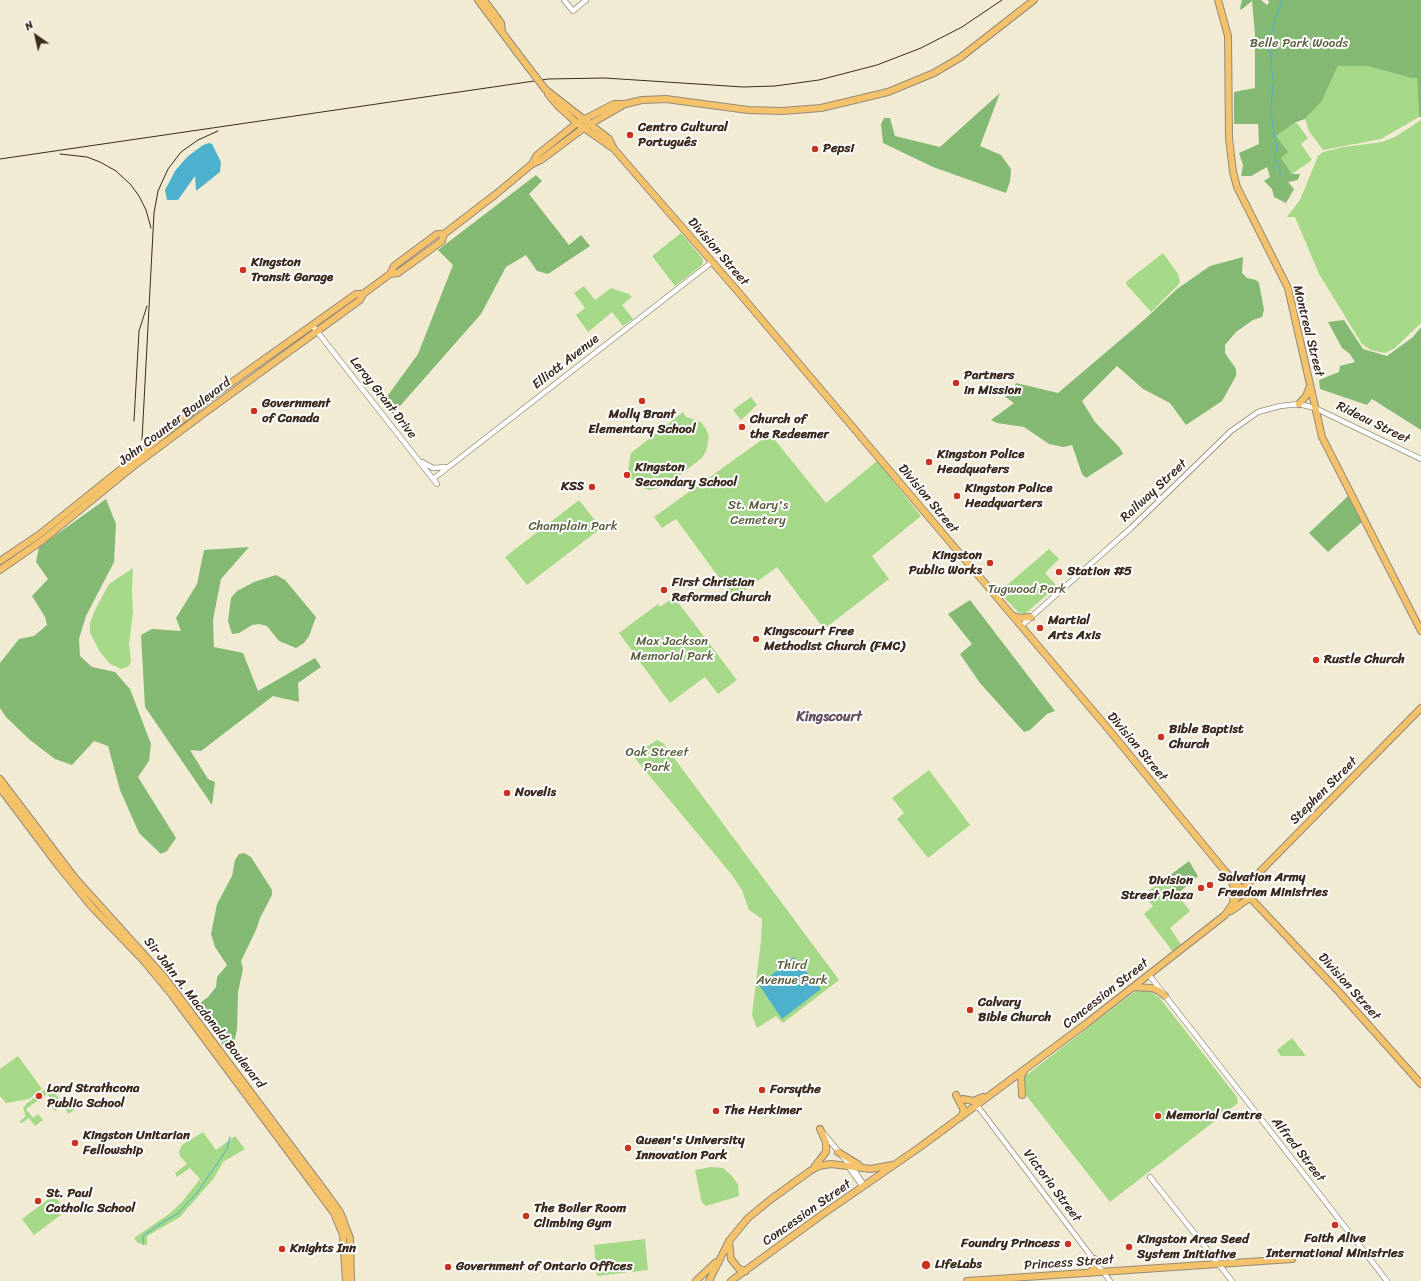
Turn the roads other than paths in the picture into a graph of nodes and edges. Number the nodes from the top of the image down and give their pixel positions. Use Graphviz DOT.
graph roads {
  1 [pos="478,0"];
  2 [pos="484,0"];
  3 [pos="564,0"];
  4 [pos="586,0"];
  5 [pos="1034,0"];
  6 [pos="1218,0"];
  7 [pos="502,31"];
  8 [pos="545,89"];
  9 [pos="625,104"];
  10 [pos="584,119"];
  11 [pos="577,123"];
  12 [pos="591,124"];
  13 [pos="585,127"];
  14 [pos="614,149"];
  15 [pos="532,164"];
  16 [pos="712,262"];
  17 [pos="363,294"];
  18 [pos="312,325"];
  19 [pos="317,332"];
  20 [pos="1310,386"];
  21 [pos="1299,404"];
  22 [pos="1315,408"];
  23 [pos="417,458"];
  24 [pos="1421,459"];
  25 [pos="449,467"];
  26 [pos="433,479"];
  27 [pos="437,484"];
  28 [pos="0,561"];
  29 [pos="0,570"];
  30 [pos="1013,615"];
  31 [pos="1031,616"];
  32 [pos="1021,626"];
  33 [pos="1421,631"];
  34 [pos="1421,708"];
  35 [pos="0,778"];
  36 [pos="0,788"];
  37 [pos="1222,866"];
  38 [pos="1232,879"];
  39 [pos="1243,889"];
  40 [pos="1252,899"];
  41 [pos="1232,906"];
  42 [pos="1225,915"];
  43 [pos="1149,975"];
  44 [pos="1134,987"];
  45 [pos="1166,996"];
  46 [pos="1025,1069"];
  47 [pos="1421,1084"];
  48 [pos="990,1094"];
  49 [pos="956,1095"];
  50 [pos="1022,1095"];
  51 [pos="964,1098"];
  52 [pos="975,1106"];
  53 [pos="961,1117"];
  54 [pos="820,1129"];
  55 [pos="838,1152"];
  56 [pos="896,1164"];
  57 [pos="849,1165"];
  58 [pos="866,1168"];
  59 [pos="810,1171"];
  60 [pos="1150,1177"];
  61 [pos="863,1187"];
  62 [pos="729,1241"];
  63 [pos="722,1254"];
  64 [pos="1094,1259"];
  65 [pos="1292,1259"];
  66 [pos="1219,1264"];
  67 [pos="744,1272"];
  68 [pos="1104,1272"];
  69 [pos="1089,1273"];
  70 [pos="346,1281"];
  71 [pos="351,1281"];
  72 [pos="696,1281"];
  73 [pos="709,1281"];
  74 [pos="731,1281"];
  75 [pos="737,1281"];
  76 [pos="967,1281"];
  77 [pos="1110,1281"];
  78 [pos="1232,1281"];
  79 [pos="1387,1281"];
  1 -- 7 [label="main road, Division Street"];
  2 -- 7 [label="main road, Division Street"];
  3 -- 4 [label="street"];
  5 -- 9 [label="main road"];
  6 -- 20 [label="main road, Montreal Street"];
  7 -- 8 [label="main road, Division Street, bridge"];
  8 -- 10 [label="main road, Division Street"];
  8 -- 11 [label="main road, Division Street"];
  9 -- 10 [label="main road"];
  9 -- 12 [label="main road"];
  10 -- 11 [label="main road"];
  10 -- 12 [label="main road, Division Street"];
  11 -- 13 [label="main road, Division Street"];
  11 -- 15 [label="main road"];
  12 -- 13 [label="main road"];
  12 -- 14 [label="main road, Division Street"];
  13 -- 14 [label="main road, Division Street"];
  13 -- 15 [label="main road"];
  14 -- 16 [label="main road, Division Street"];
  15 -- 17 [label="main road, John Counter Boulevard"];
  16 -- 25 [label="street, Elliott Avenue"];
  16 -- 30 [label="main road, Division Street"];
  17 -- 18 [label="main road, John Counter Boulevard"];
  17 -- 19 [label="main road, John Counter Boulevard"];
  18 -- 19 [label="street, Leroy Grant Drive"];
  18 -- 28 [label="main road, John Counter Boulevard"];
  19 -- 23 [label="street, Leroy Grant Drive"];
  19 -- 29 [label="main road, John Counter Boulevard"];
  20 -- 21 [label="main road"];
  20 -- 22 [label="main road, Montreal Street"];
  21 -- 22 [label="street, Railway Street"];
  21 -- 31 [label="street, Railway Street"];
  22 -- 24 [label="street, Rideau Street"];
  22 -- 33 [label="main road, Montreal Street"];
  23 -- 25 [label="street"];
  23 -- 26 [label="street, Leroy Grant Drive"];
  25 -- 26 [label="street, Elliott Avenue"];
  26 -- 27 [label="street, Leroy Grant Drive"];
  30 -- 31 [label="main road"];
  30 -- 32 [label="main road, Division Street"];
  31 -- 32 [label="street, Railway Street"];
  32 -- 37 [label="main road, Division Street"];
  34 -- 39 [label="main road, Stephen Street"];
  35 -- 71 [label="main road, Sir John A. Macdonald Boulevard"];
  36 -- 70 [label="main road, Sir John A. Macdonald Boulevard"];
  37 -- 38 [label="main road, Division Street"];
  37 -- 39 [label="main road, Division Street"];
  38 -- 39 [label="main road, Division Street"];
  38 -- 41 [label="main road"];
  39 -- 40 [label="main road, Division Street"];
  39 -- 41 [label="main road, Concession Street"];
  40 -- 42 [label="main road"];
  40 -- 47 [label="main road, Division Street"];
  41 -- 42 [label="main road, Concession Street"];
  42 -- 43 [label="main road, Concession Street"];
  43 -- 44 [label="main road, Concession Street"];
  43 -- 45 [label="street, Alfred Street"];
  44 -- 45 [label="main road"];
  44 -- 46 [label="main road, Concession Street"];
  45 -- 79 [label="street, Alfred Street"];
  46 -- 48 [label="main road, Concession Street"];
  46 -- 50 [label="main road"];
  48 -- 51 [label="main road"];
  48 -- 52 [label="main road, Concession Street"];
  49 -- 53 [label="main road"];
  52 -- 53 [label="main road, Concession Street"];
  52 -- 64 [label="street, Victoria Street"];
  53 -- 56 [label="main road, Concession Street"];
  54 -- 55 [label="street"];
  54 -- 59 [label="main road"];
  55 -- 57 [label="street"];
  55 -- 58 [label="main road"];
  56 -- 58 [label="main road, Concession Street"];
  56 -- 61 [label="main road, Concession Street"];
  57 -- 58 [label="main road, Concession Street"];
  57 -- 59 [label="main road, Concession Street"];
  57 -- 61 [label="street"];
  59 -- 62 [label="main road, Concession Street"];
  60 -- 66 [label="street"];
  61 -- 67 [label="main road, Concession Street"];
  62 -- 63 [label="main road, Concession Street"];
  62 -- 67 [label="main road"];
  63 -- 72 [label="main road"];
  63 -- 73 [label="main road, Concession Street"];
  64 -- 68 [label="street, Victoria Street"];
  64 -- 69 [label="main road"];
  65 -- 66 [label="main road, Princess Street"];
  66 -- 68 [label="main road, Princess Street"];
  66 -- 78 [label="street"];
  67 -- 74 [label="main road, Concession Street"];
  67 -- 75 [label="main road"];
  68 -- 69 [label="main road, Princess Street"];
  68 -- 77 [label="street, Victoria Street"];
  69 -- 76 [label="main road, Princess Street"];
}
